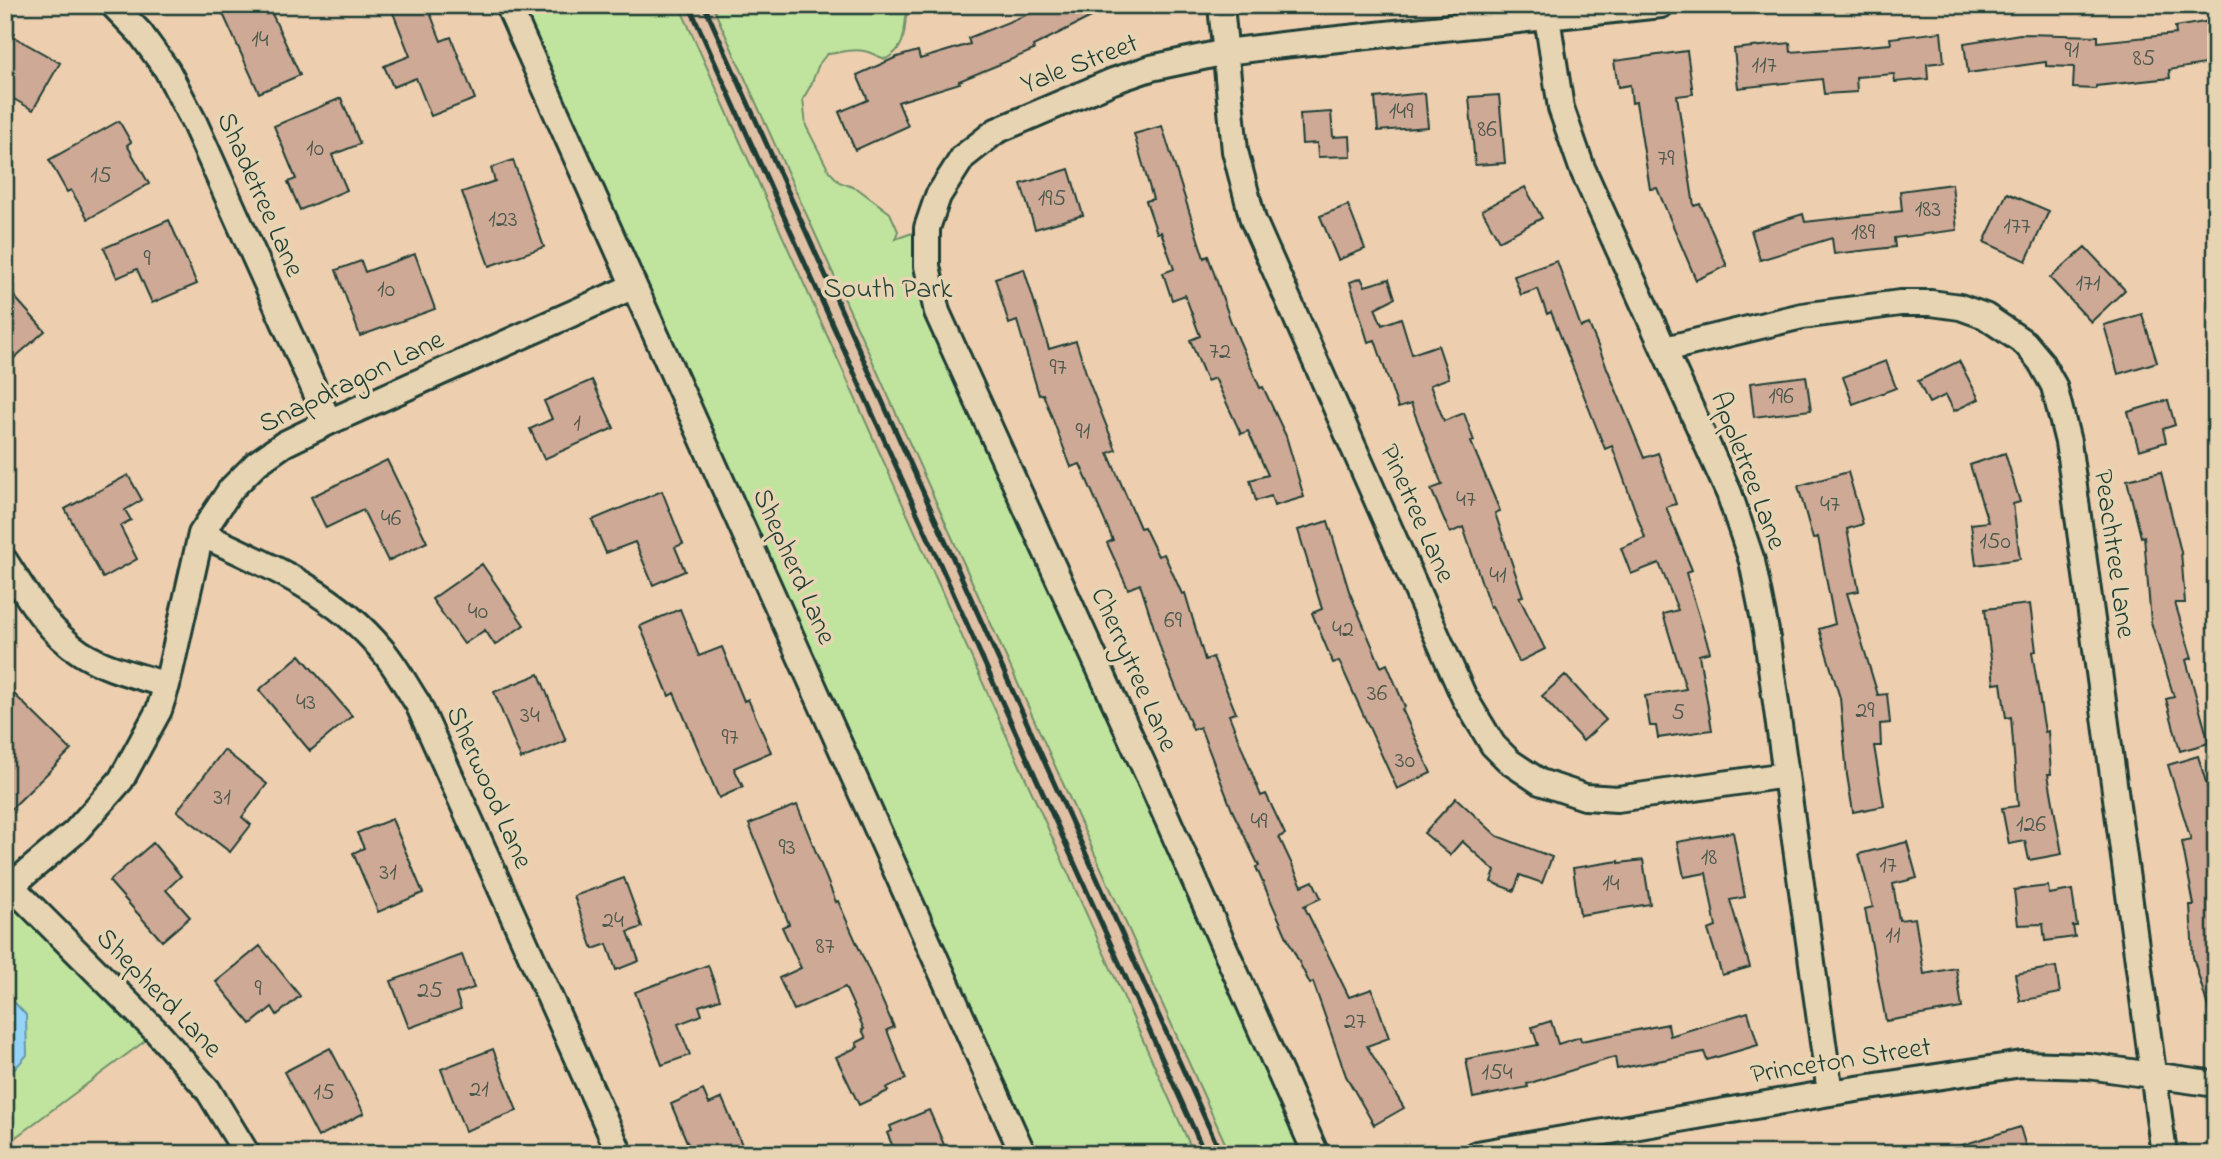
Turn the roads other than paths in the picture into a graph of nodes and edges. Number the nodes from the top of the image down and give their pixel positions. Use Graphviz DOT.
graph roads {
  1 [pos="113,5"];
  2 [pos="509,5"];
  3 [pos="1222,5"];
  4 [pos="1661,5"];
  5 [pos="1547,17"];
  6 [pos="1226,52"];
  7 [pos="935,205"];
  8 [pos="634,286"];
  9 [pos="1665,349"];
  10 [pos="328,422"];
  11 [pos="201,534"];
  12 [pos="5,561"];
  13 [pos="167,685"];
  14 [pos="1786,775"];
  15 [pos="8,888"];
  16 [pos="2154,1076"];
  17 [pos="2216,1084"];
  18 [pos="1830,1093"];
  19 [pos="247,1154"];
  20 [pos="620,1154"];
  21 [pos="1023,1154"];
  22 [pos="1316,1154"];
  23 [pos="1477,1154"];
  24 [pos="2164,1154"];
  1 -- 10 [label="street, Shadetree Lane"];
  2 -- 8 [label="street, Shepherd Lane"];
  3 -- 6 [label="street, Pinetree Lane"];
  4 -- 5 [label="street, Yale Street"];
  5 -- 6 [label="street, Yale Street"];
  5 -- 9 [label="street, Appletree Lane"];
  6 -- 7 [label="street, Yale Street"];
  6 -- 14 [label="street, Pinetree Lane"];
  7 -- 22 [label="street, Cherrytree Lane"];
  8 -- 10 [label="street, Snapdragon Lane"];
  8 -- 21 [label="street, Shepherd Lane"];
  9 -- 14 [label="street, Appletree Lane"];
  9 -- 16 [label="street, Peachtree Lane"];
  10 -- 11 [label="street, Snapdragon Lane"];
  11 -- 13 [label="street, Snapdragon Lane"];
  11 -- 20 [label="street, Sherwood Lane"];
  12 -- 13 [label="street"];
  13 -- 15 [label="street, Snapdragon Lane"];
  14 -- 18 [label="street, Appletree Lane"];
  15 -- 19 [label="street, Shepherd Lane"];
  16 -- 17 [label="street, Princeton Street"];
  16 -- 18 [label="street, Princeton Street"];
  16 -- 24 [label="street, Peachtree Lane"];
  18 -- 23 [label="street, Princeton Street"];
}
